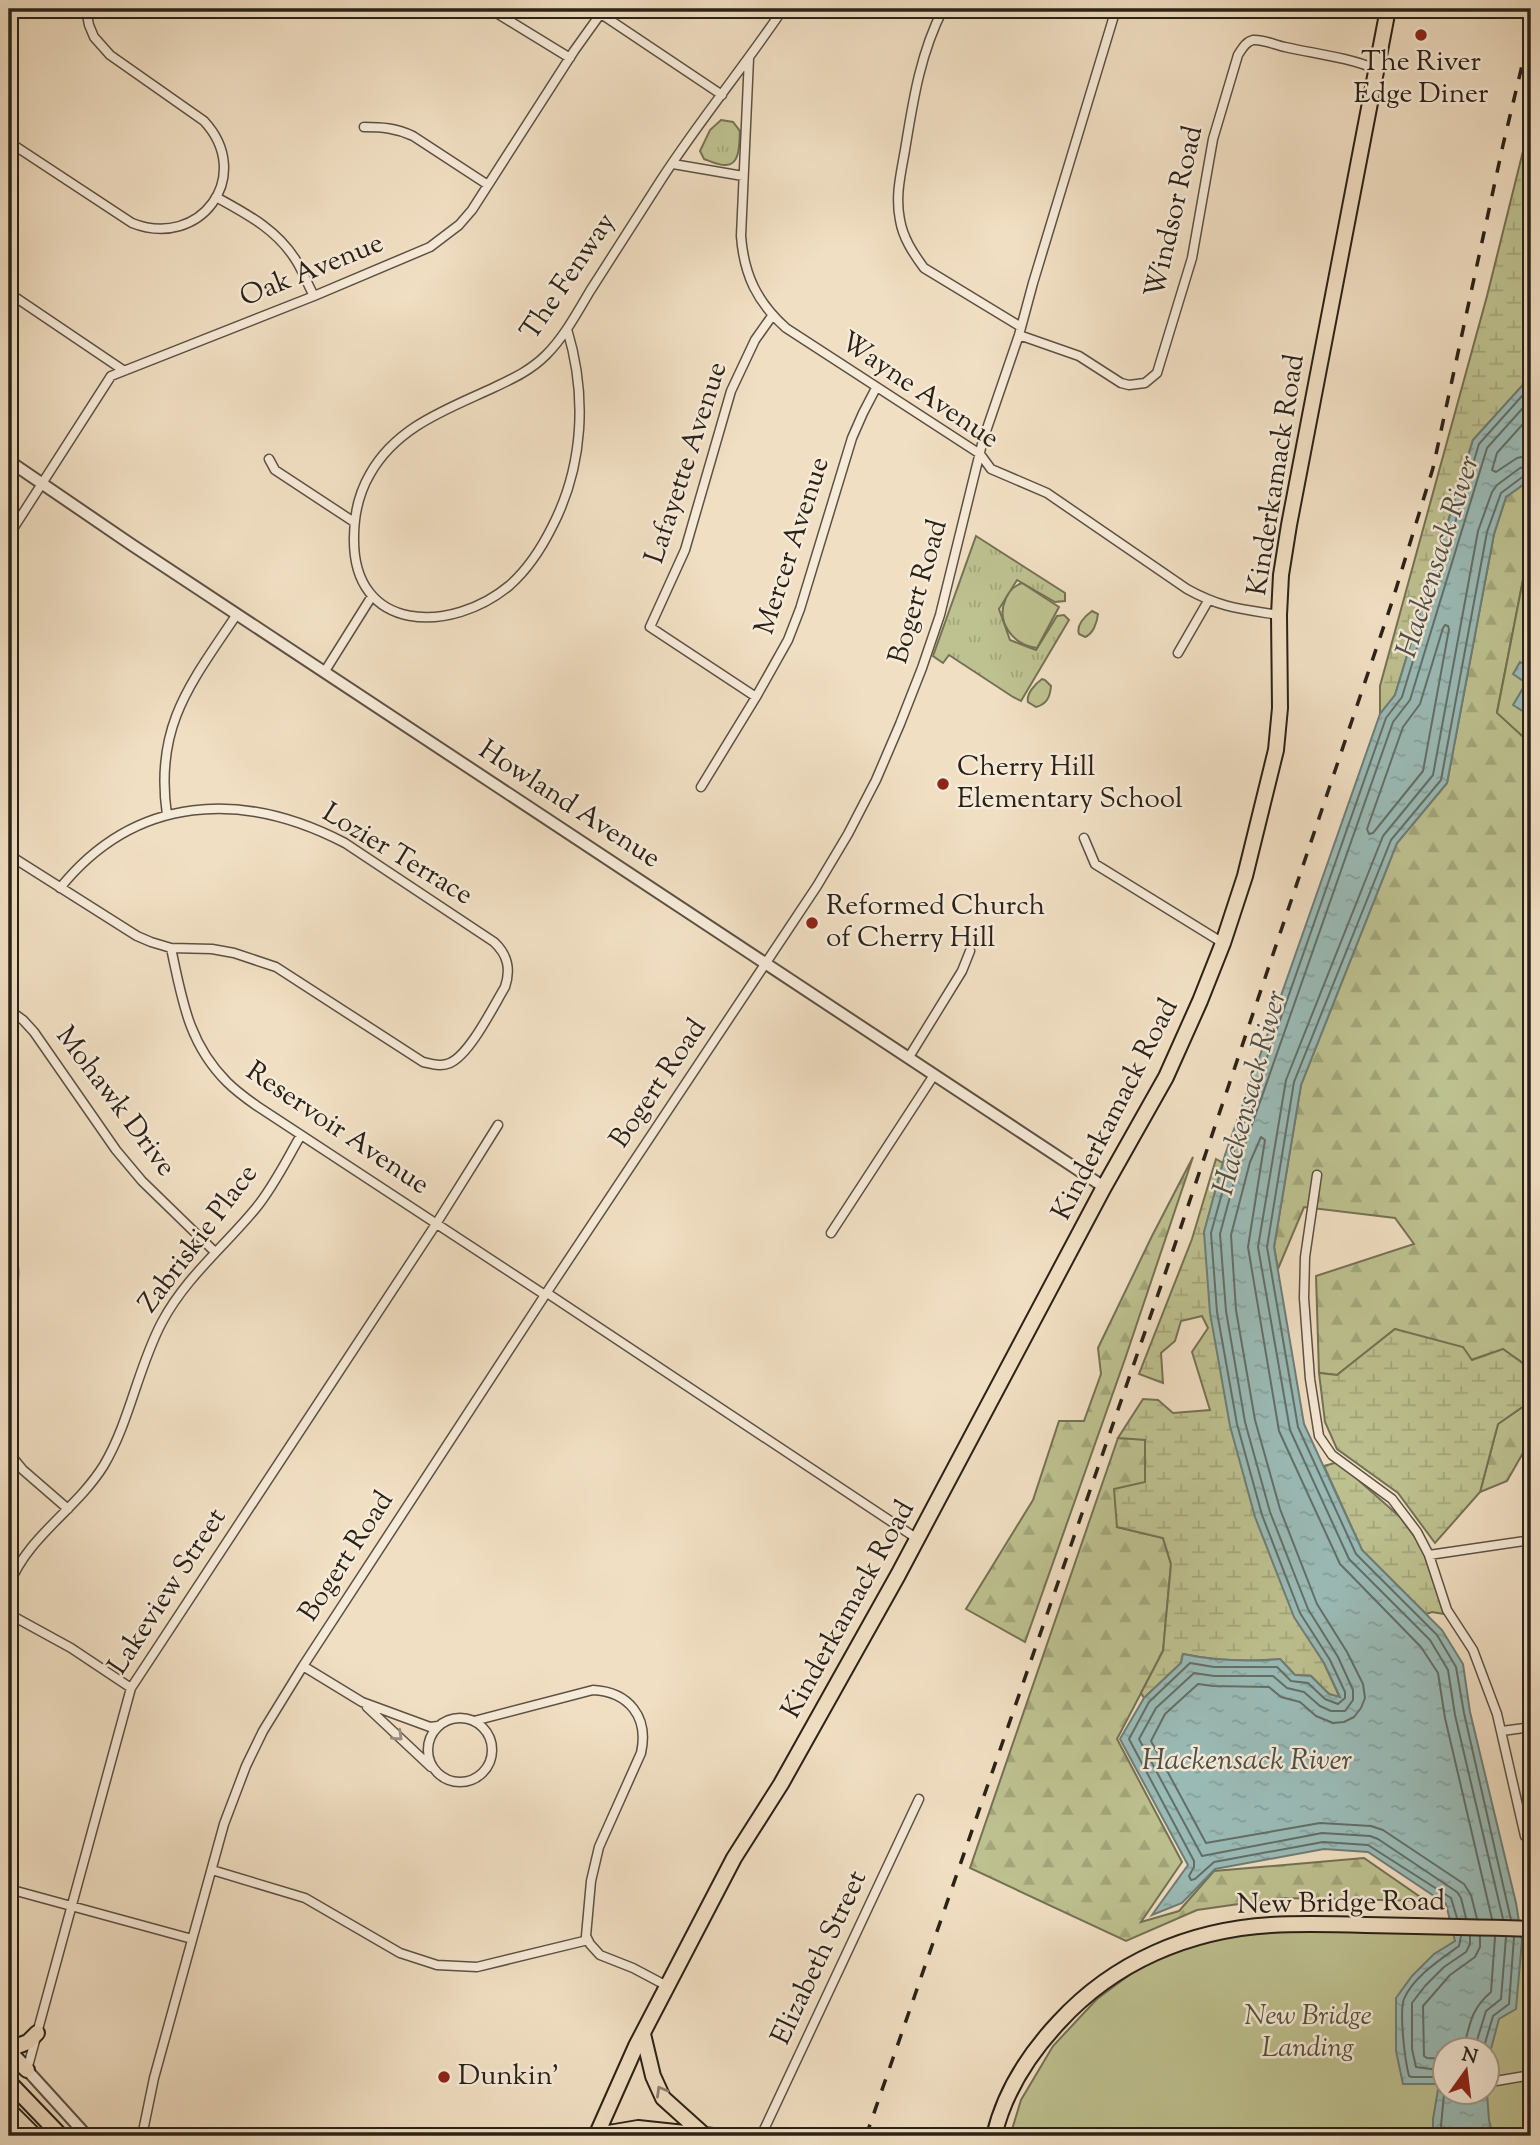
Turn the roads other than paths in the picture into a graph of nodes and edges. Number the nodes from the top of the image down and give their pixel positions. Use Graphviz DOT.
graph roads {
  1 [pos="86,9"];
  2 [pos="490,9"];
  3 [pos="783,9"];
  4 [pos="943,9"];
  5 [pos="1116,9"];
  6 [pos="1388,9"];
  7 [pos="603,11"];
  8 [pos="570,58"];
  9 [pos="749,58"];
  10 [pos="1376,69"];
  11 [pos="722,95"];
  12 [pos="364,127"];
  13 [pos="9,142"];
  14 [pos="673,164"];
  15 [pos="743,176"];
  16 [pos="488,185"];
  17 [pos="216,197"];
  18 [pos="9,293"];
  19 [pos="314,296"];
  20 [pos="772,316"];
  21 [pos="567,329"];
  22 [pos="1020,331"];
  23 [pos="123,370"];
  24 [pos="877,388"];
  25 [pos="980,454"];
  26 [pos="269,459"];
  27 [pos="9,461"];
  28 [pos="42,483"];
  29 [pos="354,522"];
  30 [pos="9,535"];
  31 [pos="372,596"];
  32 [pos="1208,601"];
  33 [pos="237,614"];
  34 [pos="1279,615"];
  35 [pos="1178,653"];
  36 [pos="325,671"];
  37 [pos="756,697"];
  38 [pos="701,787"];
  39 [pos="167,815"];
  40 [pos="1084,838"];
  41 [pos="9,855"];
  42 [pos="60,888"];
  43 [pos="1223,943"];
  44 [pos="171,948"];
  45 [pos="970,951"];
  46 [pos="766,964"];
  47 [pos="9,1010"];
  48 [pos="909,1058"];
  49 [pos="934,1075"];
  50 [pos="498,1125"];
  51 [pos="301,1135"];
  52 [pos="1317,1175"];
  53 [pos="1104,1187"];
  54 [pos="436,1224"];
  55 [pos="831,1233"];
  56 [pos="9,1241"];
  57 [pos="215,1252"];
  58 [pos="546,1294"];
  59 [pos="9,1308"];
  60 [pos="9,1453"];
  61 [pos="68,1508"];
  62 [pos="916,1538"];
  63 [pos="1531,1540"];
  64 [pos="1429,1555"];
  65 [pos="9,1585"];
  66 [pos="9,1614"];
  67 [pos="303,1666"];
  68 [pos="131,1688"];
  69 [pos="362,1702"];
  70 [pos="474,1721"];
  71 [pos="438,1726"];
  72 [pos="1531,1727"];
  73 [pos="1502,1731"];
  74 [pos="434,1769"];
  75 [pos="919,1799"];
  76 [pos="1525,1836"];
  77 [pos="212,1870"];
  78 [pos="9,1889"];
  79 [pos="71,1906"];
  80 [pos="1531,1929"];
  81 [pos="192,1939"];
  82 [pos="588,1940"];
  83 [pos="667,1986"];
  84 [pos="37,2033"];
  85 [pos="643,2034"];
  86 [pos="9,2044"];
  87 [pos="9,2052"];
  88 [pos="27,2070"];
  89 [pos="1531,2075"];
  90 [pos="1502,2080"];
  91 [pos="9,2082"];
  92 [pos="9,2110"];
  93 [pos="9,2124"];
  94 [pos="708,2135"];
  95 [pos="18,2136"];
  96 [pos="35,2136"];
  97 [pos="61,2136"];
  98 [pos="86,2136"];
  99 [pos="142,2136"];
  100 [pos="591,2136"];
  101 [pos="596,2136"];
  102 [pos="761,2136"];
  103 [pos="991,2136"];
  1 -- 17 [label="street"];
  2 -- 8 [label="street"];
  3 -- 9 [label="street, The Fenway"];
  4 -- 22 [label="street, Windsor Road"];
  5 -- 22 [label="street, Bogert Road"];
  6 -- 10 [label="main road, Kinderkamack Road"];
  7 -- 8 [label="street, Oak Avenue"];
  7 -- 11 [label="street"];
  8 -- 16 [label="street, Oak Avenue"];
  9 -- 11 [label="street, The Fenway"];
  9 -- 15 [label="street, Wayne Avenue"];
  10 -- 22 [label="street, Windsor Road"];
  10 -- 34 [label="main road, Kinderkamack Road"];
  11 -- 14 [label="street, The Fenway"];
  12 -- 16 [label="street"];
  13 -- 17 [label="street"];
  14 -- 15 [label="street"];
  14 -- 21 [label="street, The Fenway"];
  15 -- 20 [label="street, Wayne Avenue"];
  16 -- 19 [label="street, Oak Avenue"];
  17 -- 19 [label="street"];
  18 -- 23 [label="street"];
  19 -- 23 [label="street, Oak Avenue"];
  20 -- 24 [label="street, Wayne Avenue"];
  20 -- 37 [label="street, Lafayette Avenue"];
  21 -- 29 [label="street, The Fenway"];
  21 -- 31 [label="street"];
  22 -- 25 [label="street, Bogert Road"];
  23 -- 28 [label="street, Oak Avenue"];
  24 -- 25 [label="street, Wayne Avenue"];
  24 -- 37 [label="street, Mercer Avenue"];
  25 -- 32 [label="street, Wayne Avenue"];
  25 -- 46 [label="street, Bogert Road"];
  26 -- 29 [label="street"];
  27 -- 28 [label="street, Howland Avenue"];
  28 -- 30 [label="street, Oak Avenue"];
  28 -- 33 [label="street, Howland Avenue"];
  29 -- 31 [label="street, The Fenway"];
  31 -- 36 [label="street"];
  32 -- 34 [label="street, Wayne Avenue"];
  32 -- 35 [label="street"];
  33 -- 36 [label="street, Howland Avenue"];
  33 -- 39 [label="street"];
  34 -- 43 [label="main road, Kinderkamack Road"];
  36 -- 46 [label="street, Howland Avenue"];
  37 -- 38 [label="street, Mercer Avenue"];
  39 -- 42 [label="street, Lozier Terrace"];
  39 -- 44 [label="street, Lozier Terrace"];
  40 -- 43 [label="street"];
  41 -- 42 [label="street"];
  42 -- 44 [label="street"];
  43 -- 53 [label="main road, Kinderkamack Road"];
  44 -- 51 [label="street, Reservoir Avenue"];
  45 -- 48 [label="street"];
  46 -- 48 [label="street, Howland Avenue"];
  46 -- 58 [label="street, Bogert Road"];
  47 -- 57 [label="street, Mohawk Drive"];
  48 -- 49 [label="street, Howland Avenue"];
  49 -- 53 [label="street, Howland Avenue"];
  49 -- 55 [label="street"];
  50 -- 54 [label="street, Lakeview Street"];
  51 -- 54 [label="street, Reservoir Avenue"];
  51 -- 57 [label="street, Zabriskie Place"];
  52 -- 64 [label="street"];
  53 -- 62 [label="main road, Kinderkamack Road"];
  54 -- 58 [label="street, Reservoir Avenue"];
  54 -- 68 [label="street, Lakeview Street"];
  56 -- 59 [label="street"];
  57 -- 61 [label="street, Zabriskie Place"];
  58 -- 62 [label="street, Reservoir Avenue"];
  58 -- 67 [label="street, Bogert Road"];
  60 -- 61 [label="street"];
  61 -- 65 [label="street, Zabriskie Place"];
  62 -- 83 [label="main road, Kinderkamack Road"];
  63 -- 64 [label="street"];
  64 -- 73 [label="street"];
  66 -- 68 [label="street"];
  67 -- 69 [label="street"];
  67 -- 77 [label="street, Bogert Road"];
  68 -- 79 [label="street, Lakeview Street"];
  69 -- 71 [label="street"];
  69 -- 74 [label="street, one-way"];
  70 -- 71 [label="street"];
  70 -- 74 [label="street"];
  70 -- 82 [label="street"];
  71 -- 74 [label="street"];
  72 -- 73 [label="street"];
  73 -- 76 [label="street"];
  75 -- 102 [label="street, Elizabeth Street"];
  77 -- 81 [label="street, Bogert Road"];
  77 -- 82 [label="street"];
  78 -- 79 [label="street"];
  79 -- 81 [label="street"];
  79 -- 84 [label="street, Lakeview Street"];
  80 -- 103 [label="main road, New Bridge Road"];
  81 -- 99 [label="street, Bogert Road"];
  82 -- 83 [label="street"];
  83 -- 85 [label="main road, Kinderkamack Road"];
  84 -- 86 [label="main road"];
  84 -- 88 [label="street, Lakeview Street"];
  94 -- 85 [label="main road, one-way"];
  85 -- 101 [label="main road, Kinderkamack Road"];
  87 -- 88 [label="main road"];
  88 -- 98 [label="street"];
  89 -- 90 [label="street"];
  91 -- 97 [label="main road"];
  92 -- 96 [label="main road"];
  93 -- 95 [label="street"];
  94 -- 101 [label="main road"];
  100 -- 101 [label="main road"];
}
